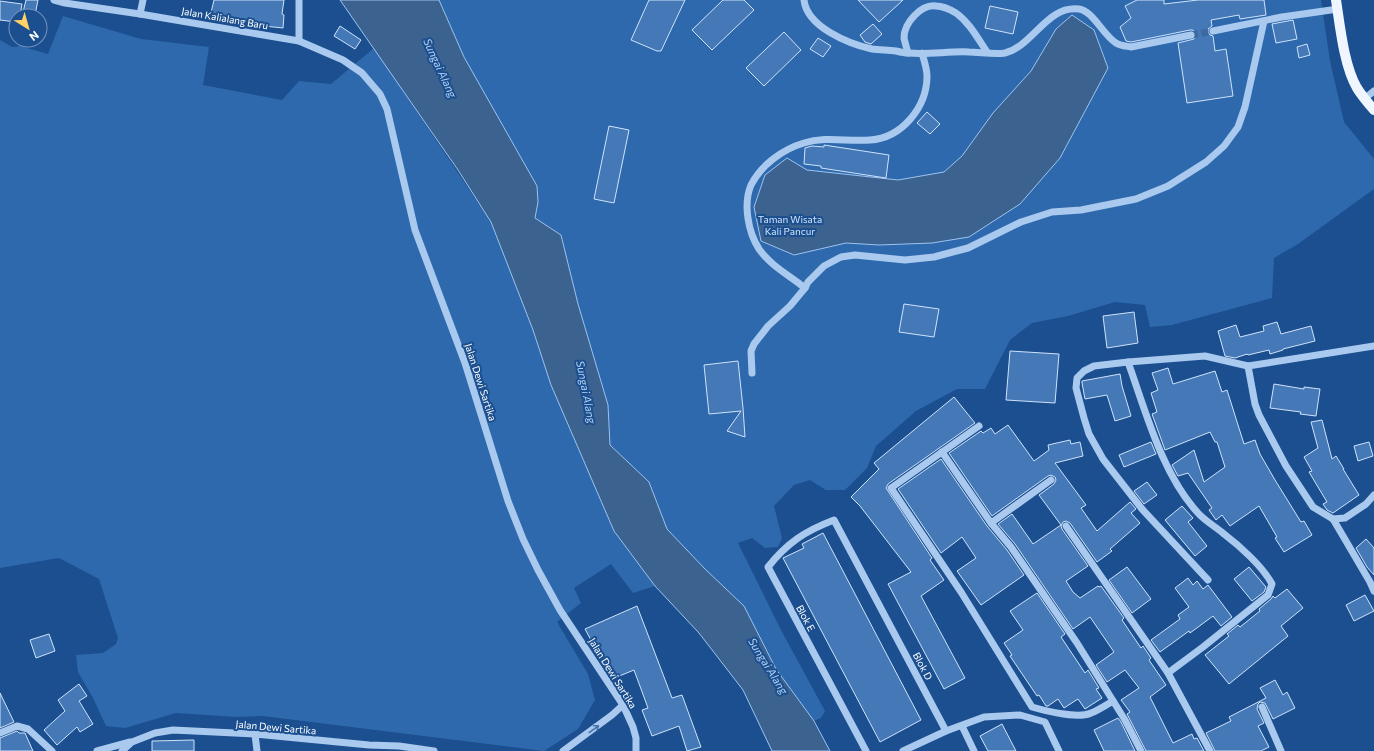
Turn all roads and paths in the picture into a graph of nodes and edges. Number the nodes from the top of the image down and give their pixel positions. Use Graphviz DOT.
graph roads {
  1 [pos="54,0"];
  2 [pos="143,0"];
  3 [pos="299,0"];
  4 [pos="804,0"];
  5 [pos="66,2"];
  6 [pos="1337,5"];
  7 [pos="140,14"];
  8 [pos="1264,21"];
  9 [pos="1213,31"];
  10 [pos="1191,35"];
  11 [pos="299,41"];
  12 [pos="987,52"];
  13 [pos="908,53"];
  14 [pos="922,53"];
  15 [pos="1374,91"];
  16 [pos="1364,99"];
  17 [pos="1374,110"];
  18 [pos="805,288"];
  19 [pos="1374,346"];
  20 [pos="1128,362"];
  21 [pos="1248,366"];
  22 [pos="752,373"];
  23 [pos="979,426"];
  24 [pos="942,452"];
  25 [pos="1052,480"];
  26 [pos="1374,495"];
  27 [pos="1333,518"];
  28 [pos="834,520"];
  29 [pos="991,523"];
  30 [pos="1066,526"];
  31 [pos="1208,580"];
  32 [pos="1374,591"];
  33 [pos="1168,673"];
  34 [pos="1113,701"];
  35 [pos="623,705"];
  36 [pos="1262,707"];
  37 [pos="962,726"];
  38 [pos="946,731"];
  39 [pos="0,733"];
  40 [pos="255,734"];
  41 [pos="132,742"];
  42 [pos="369,748"];
  43 [pos="52,751"];
  44 [pos="97,751"];
  45 [pos="122,751"];
  46 [pos="257,751"];
  47 [pos="434,751"];
  48 [pos="563,751"];
  49 [pos="636,751"];
  50 [pos="866,751"];
  51 [pos="903,751"];
  52 [pos="974,751"];
  53 [pos="1059,751"];
  54 [pos="1141,751"];
  55 [pos="1210,751"];
  56 [pos="1282,751"];
  1 -- 5 [label="street, Jalan Kalialang Baru"];
  2 -- 7 [label="street"];
  3 -- 11 [label="street"];
  4 -- 13 [label="street"];
  5 -- 7 [label="street, Jalan Kalialang Baru"];
  6 -- 8 [label="street"];
  6 -- 16 [label="main road"];
  7 -- 11 [label="street, Jalan Kalialang Baru"];
  8 -- 9 [label="street"];
  8 -- 18 [label="street"];
  10 -- 12 [label="street"];
  11 -- 35 [label="street, Jalan Dewi Sartika"];
  12 -- 13 [label="street"];
  12 -- 14 [label="street"];
  13 -- 14 [label="street"];
  14 -- 18 [label="street"];
  15 -- 16 [label="street"];
  16 -- 17 [label="main road"];
  18 -- 22 [label="street"];
  19 -- 21 [label="street"];
  20 -- 21 [label="street"];
  20 -- 31 [label="street"];
  20 -- 33 [label="street"];
  21 -- 27 [label="street"];
  23 -- 24 [label="street"];
  24 -- 29 [label="street"];
  24 -- 34 [label="street"];
  25 -- 29 [label="street"];
  26 -- 27 [label="street"];
  27 -- 32 [label="street"];
  28 -- 38 [label="street, Blok D"];
  28 -- 50 [label="street, Blok E"];
  29 -- 34 [label="street"];
  30 -- 33 [label="street"];
  33 -- 55 [label="street"];
  34 -- 54 [label="street"];
  48 -- 35 [label="street, one-way"];
  35 -- 49 [label="street, Jalan Dewi Sartika"];
  36 -- 56 [label="street"];
  37 -- 38 [label="street"];
  37 -- 52 [label="street"];
  37 -- 53 [label="street"];
  38 -- 51 [label="street"];
  39 -- 43 [label="street"];
  40 -- 41 [label="street, Jalan Dewi Sartika"];
  40 -- 42 [label="street, Jalan Dewi Sartika"];
  40 -- 46 [label="street"];
  41 -- 44 [label="street"];
  41 -- 45 [label="street, Jalan Dewi Sartika"];
  42 -- 47 [label="street, Jalan Dewi Sartika"];
}
